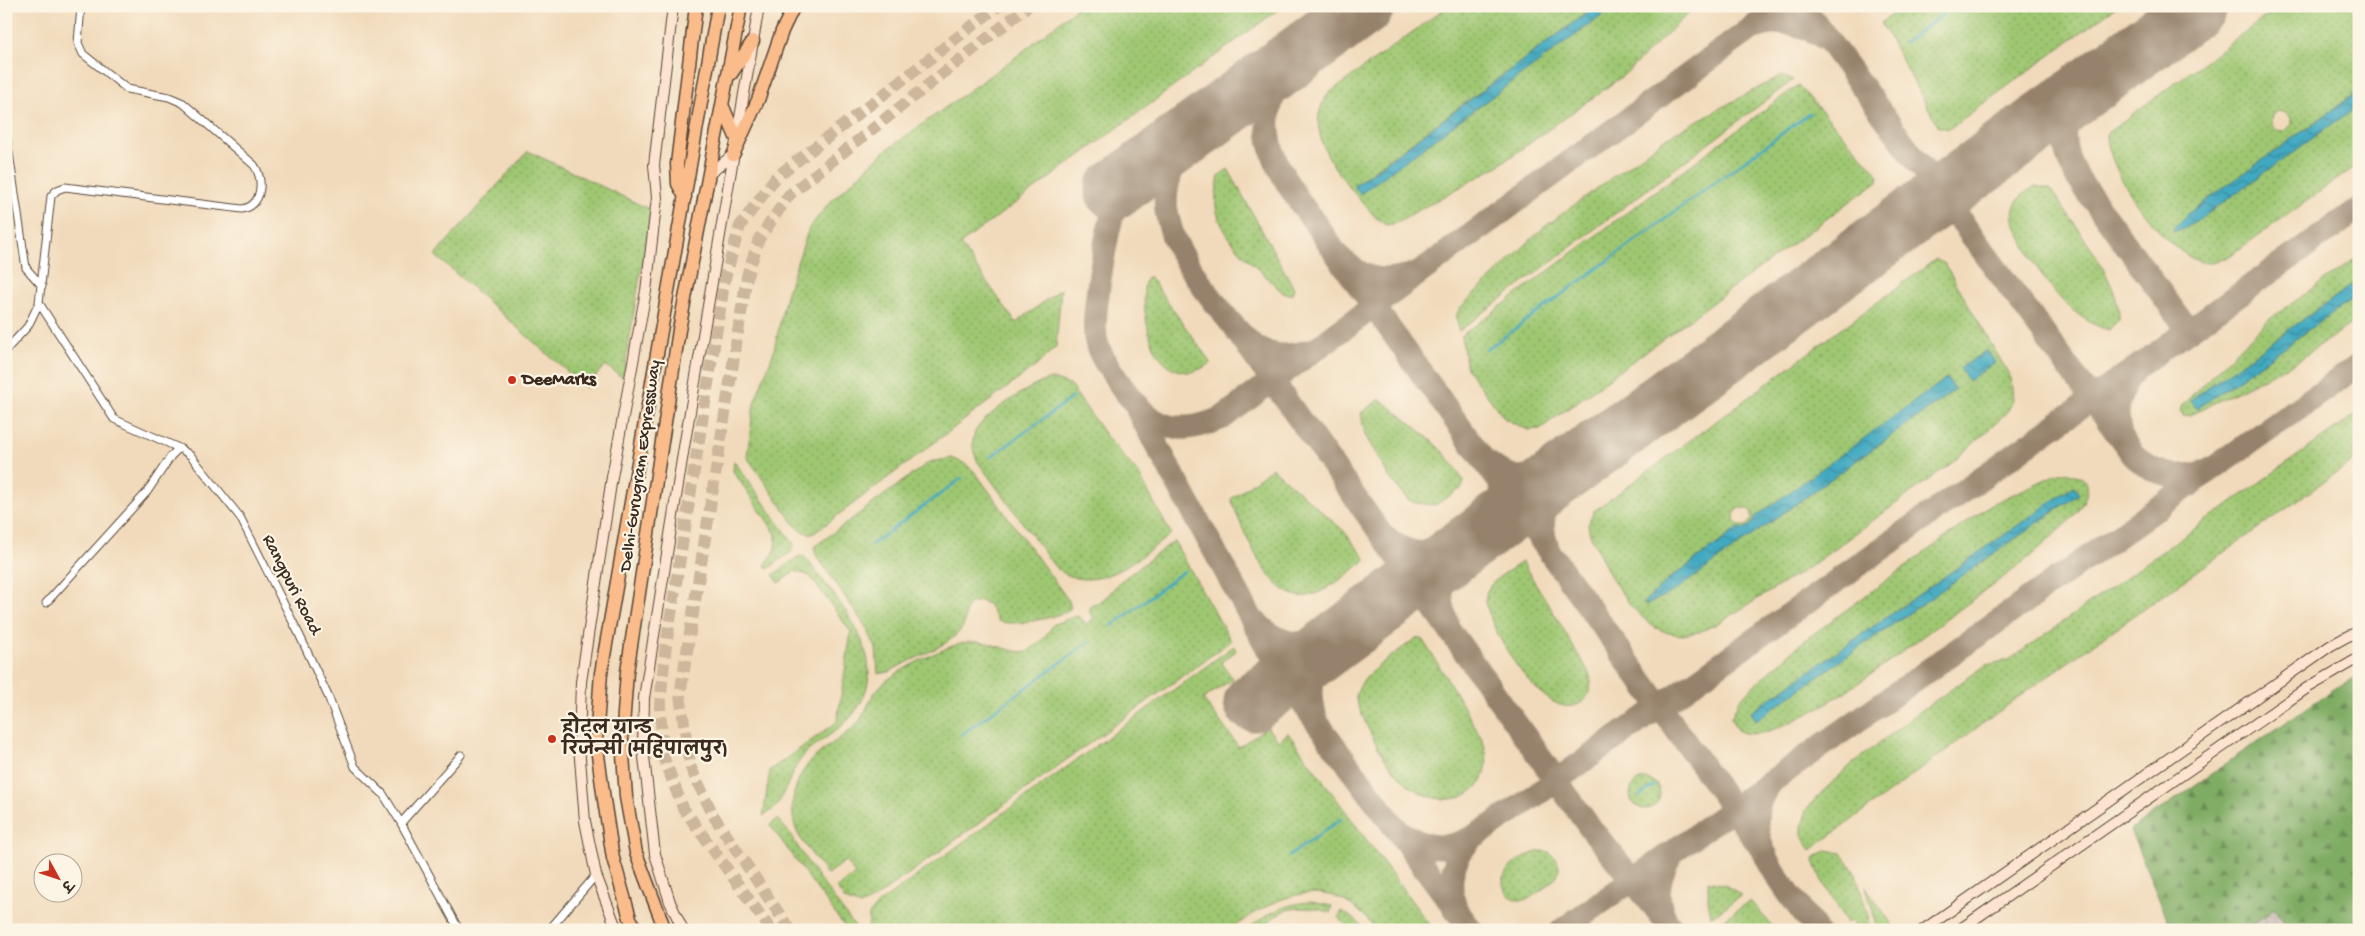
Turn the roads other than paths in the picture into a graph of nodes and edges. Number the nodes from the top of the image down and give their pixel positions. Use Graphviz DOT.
graph roads {
  1 [pos="81,6"];
  2 [pos="673,6"];
  3 [pos="696,6"];
  4 [pos="718,6"];
  5 [pos="741,6"];
  6 [pos="759,6"];
  7 [pos="794,6"];
  8 [pos="753,40"];
  9 [pos="728,77"];
  10 [pos="723,106"];
  11 [pos="6,132"];
  12 [pos="736,137"];
  13 [pos="733,155"];
  14 [pos="709,174"];
  15 [pos="685,197"];
  16 [pos="42,286"];
  17 [pos="39,303"];
  18 [pos="6,350"];
  19 [pos="178,449"];
  20 [pos="46,603"];
  21 [pos="2359,632"];
  22 [pos="2359,658"];
  23 [pos="461,755"];
  24 [pos="401,823"];
  25 [pos="596,875"];
  26 [pos="631,926"];
  27 [pos="459,930"];
  28 [pos="549,930"];
  29 [pos="617,930"];
  30 [pos="665,930"];
  31 [pos="683,930"];
  32 [pos="1923,930"];
  33 [pos="1959,930"];
  1 -- 16 [label="street"];
  2 -- 25 [label="main road"];
  3 -- 15 [label="highway"];
  4 -- 15 [label="highway, Delhi-Gurugram Expressway"];
  5 -- 9 [label="highway, Delhi-Gurugram Expressway"];
  6 -- 8 [label="main road"];
  7 -- 13 [label="highway"];
  8 -- 9 [label="highway"];
  8 -- 12 [label="main road"];
  9 -- 10 [label="highway, Delhi-Gurugram Expressway"];
  10 -- 12 [label="highway"];
  10 -- 14 [label="highway, Delhi-Gurugram Expressway"];
  11 -- 16 [label="street"];
  12 -- 13 [label="main road"];
  13 -- 14 [label="main road"];
  13 -- 31 [label="main road"];
  14 -- 30 [label="highway, Delhi-Gurugram Expressway"];
  15 -- 26 [label="highway, Delhi-Gurugram Expressway"];
  16 -- 17 [label="street"];
  17 -- 18 [label="street"];
  17 -- 19 [label="street, Rangpuri Road"];
  19 -- 20 [label="street"];
  19 -- 24 [label="street, Rangpuri Road"];
  21 -- 32 [label="main road"];
  22 -- 33 [label="main road"];
  23 -- 24 [label="street"];
  24 -- 27 [label="street, Rangpuri Road"];
  25 -- 28 [label="street"];
  25 -- 29 [label="main road"];
}
